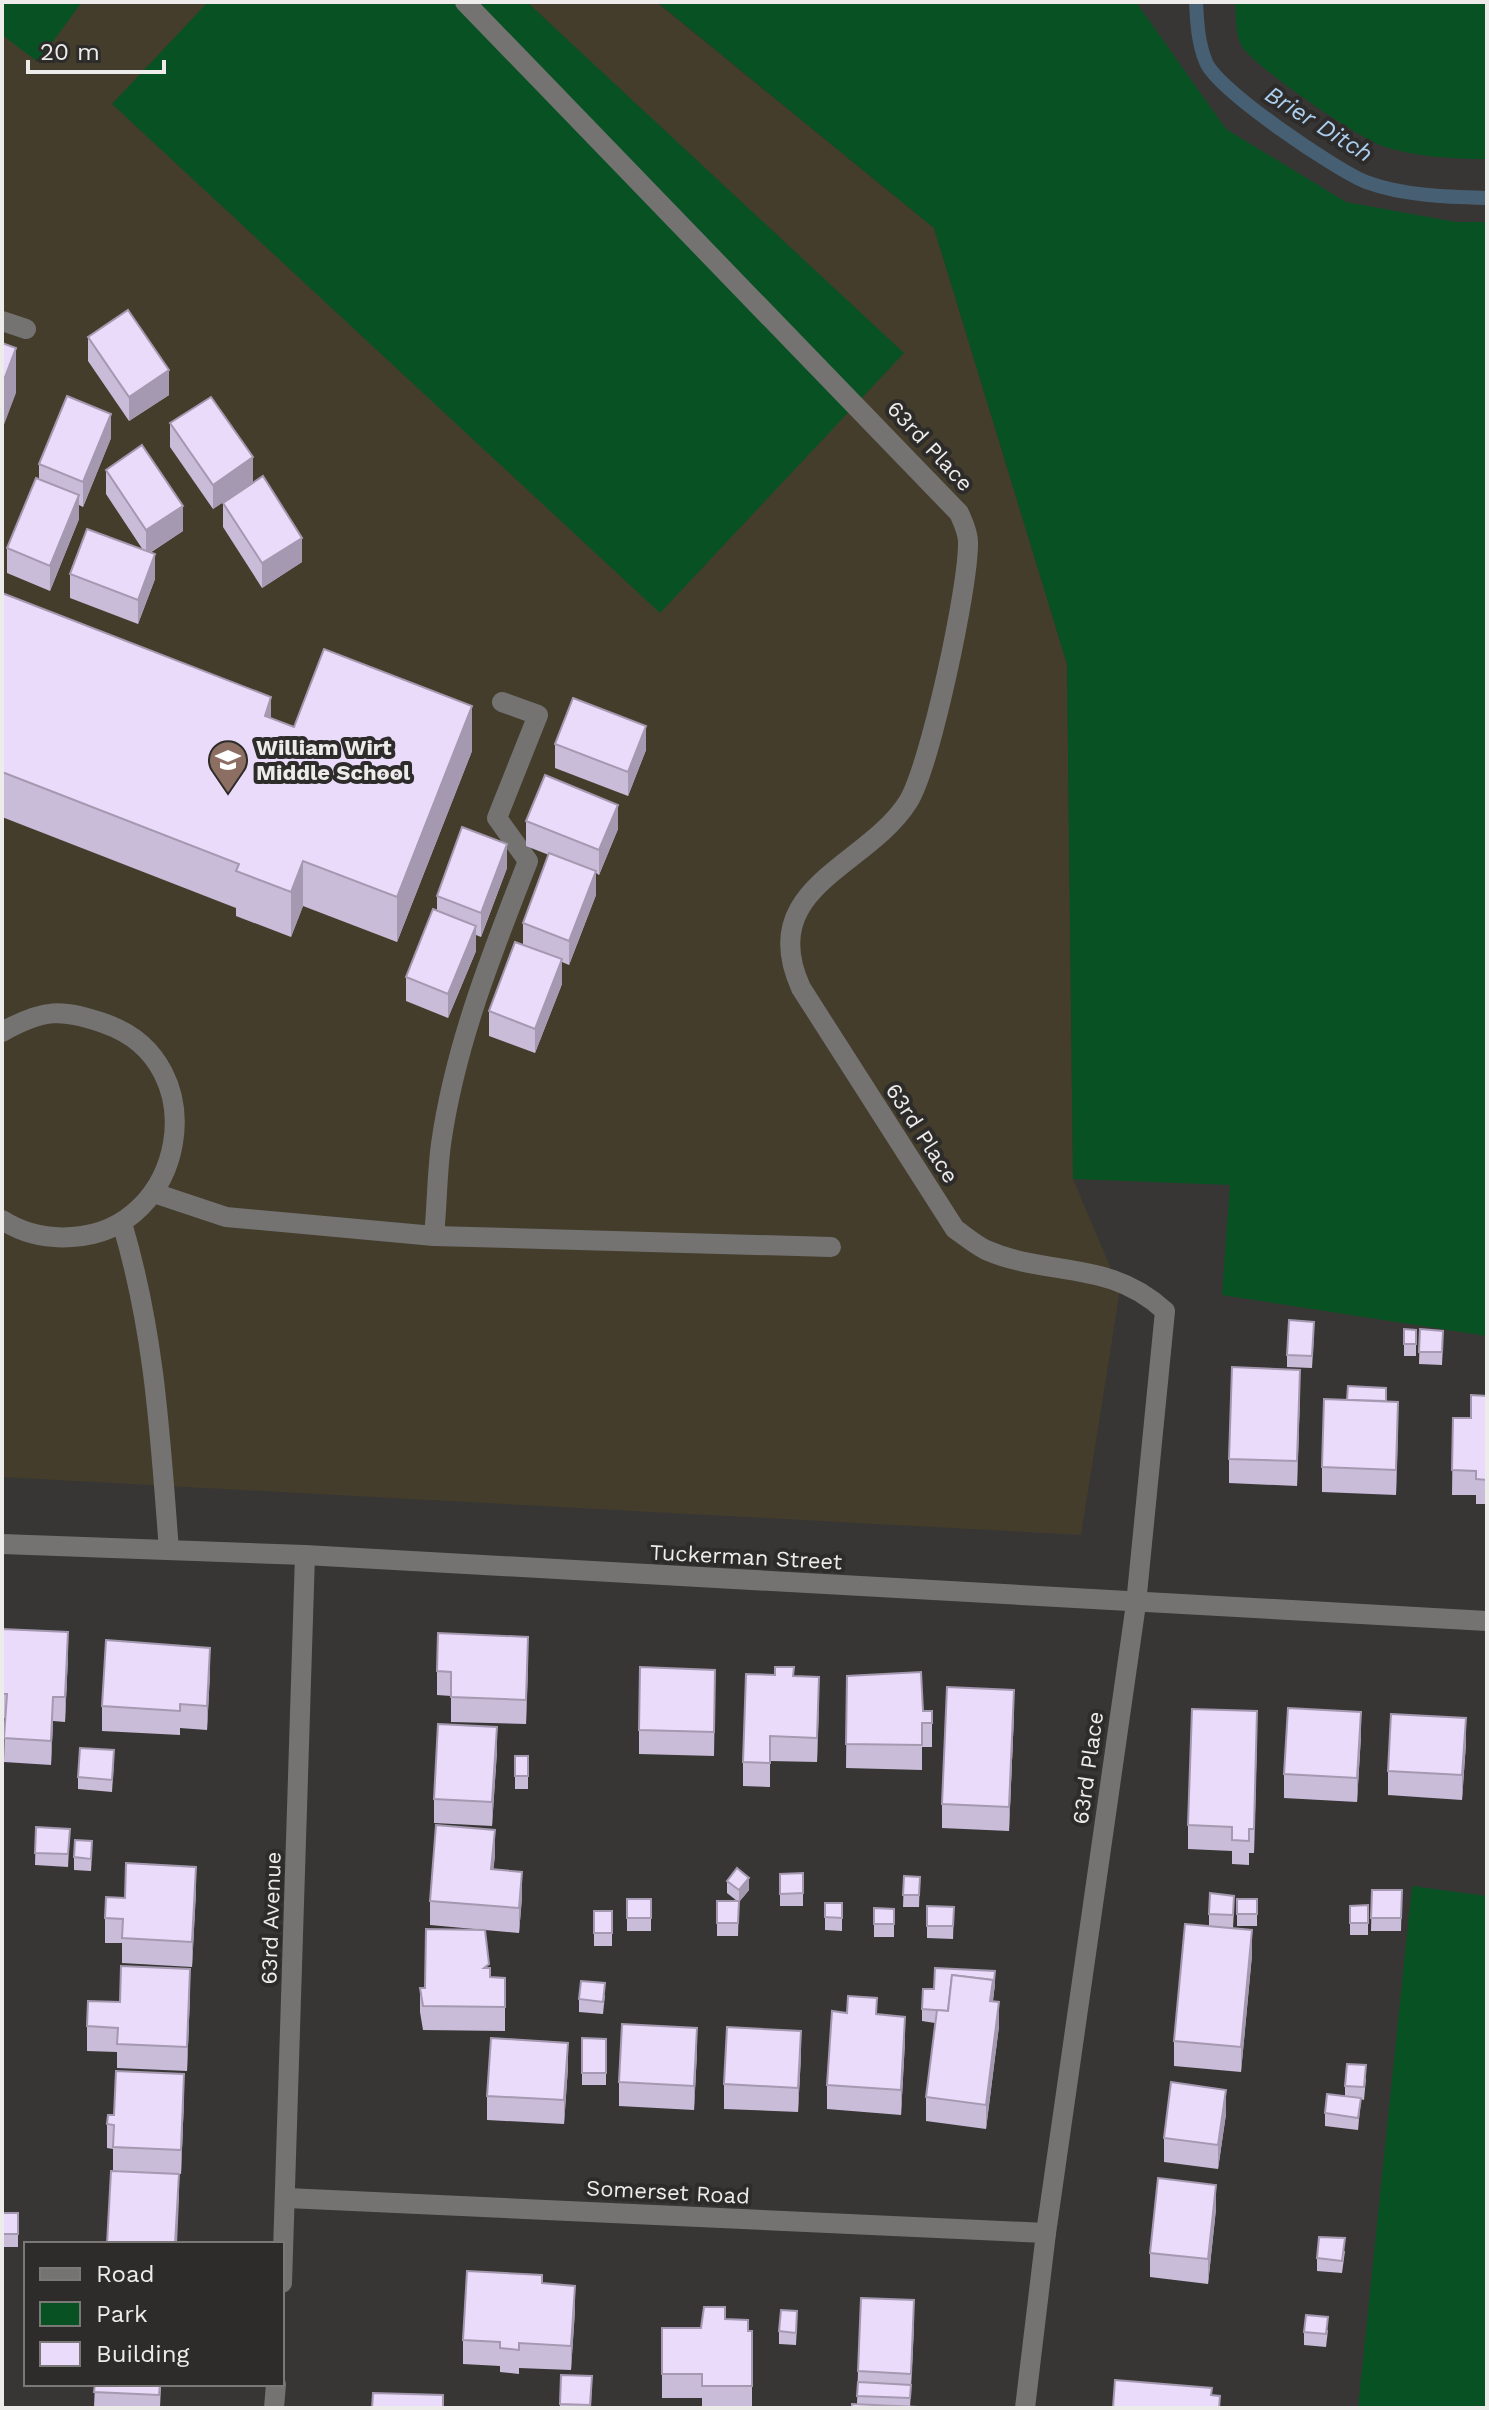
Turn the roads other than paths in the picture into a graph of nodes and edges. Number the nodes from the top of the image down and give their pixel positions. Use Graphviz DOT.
graph roads {
  1 [pos="465,2"];
  2 [pos="2,321"];
  3 [pos="26,329"];
  4 [pos="502,702"];
  5 [pos="2,1032"];
  6 [pos="154,1193"];
  7 [pos="2,1220"];
  8 [pos="122,1223"];
  9 [pos="434,1236"];
  10 [pos="831,1247"];
  11 [pos="2,1544"];
  12 [pos="169,1550"];
  13 [pos="305,1555"];
  14 [pos="1136,1604"];
  15 [pos="1487,1621"];
  16 [pos="287,2198"];
  17 [pos="1046,2233"];
  18 [pos="284,2249"];
  19 [pos="276,2386"];
  20 [pos="274,2408"];
  21 [pos="1025,2408"];
  1 -- 14 [label="street, 63rd Place"];
  2 -- 3 [label="street"];
  4 -- 9 [label="street"];
  5 -- 6 [label="street"];
  6 -- 8 [label="street"];
  6 -- 9 [label="street"];
  7 -- 8 [label="street"];
  8 -- 12 [label="street"];
  9 -- 10 [label="street"];
  11 -- 12 [label="street, Tuckerman Street"];
  12 -- 13 [label="street, Tuckerman Street"];
  13 -- 14 [label="street, Tuckerman Street"];
  13 -- 16 [label="street, 63rd Avenue"];
  14 -- 15 [label="street, Tuckerman Street"];
  14 -- 17 [label="street, 63rd Place"];
  16 -- 17 [label="street, Somerset Road"];
  16 -- 18 [label="street, 63rd Avenue"];
  17 -- 21 [label="street, 63rd Place"];
  19 -- 20 [label="street"];
}
